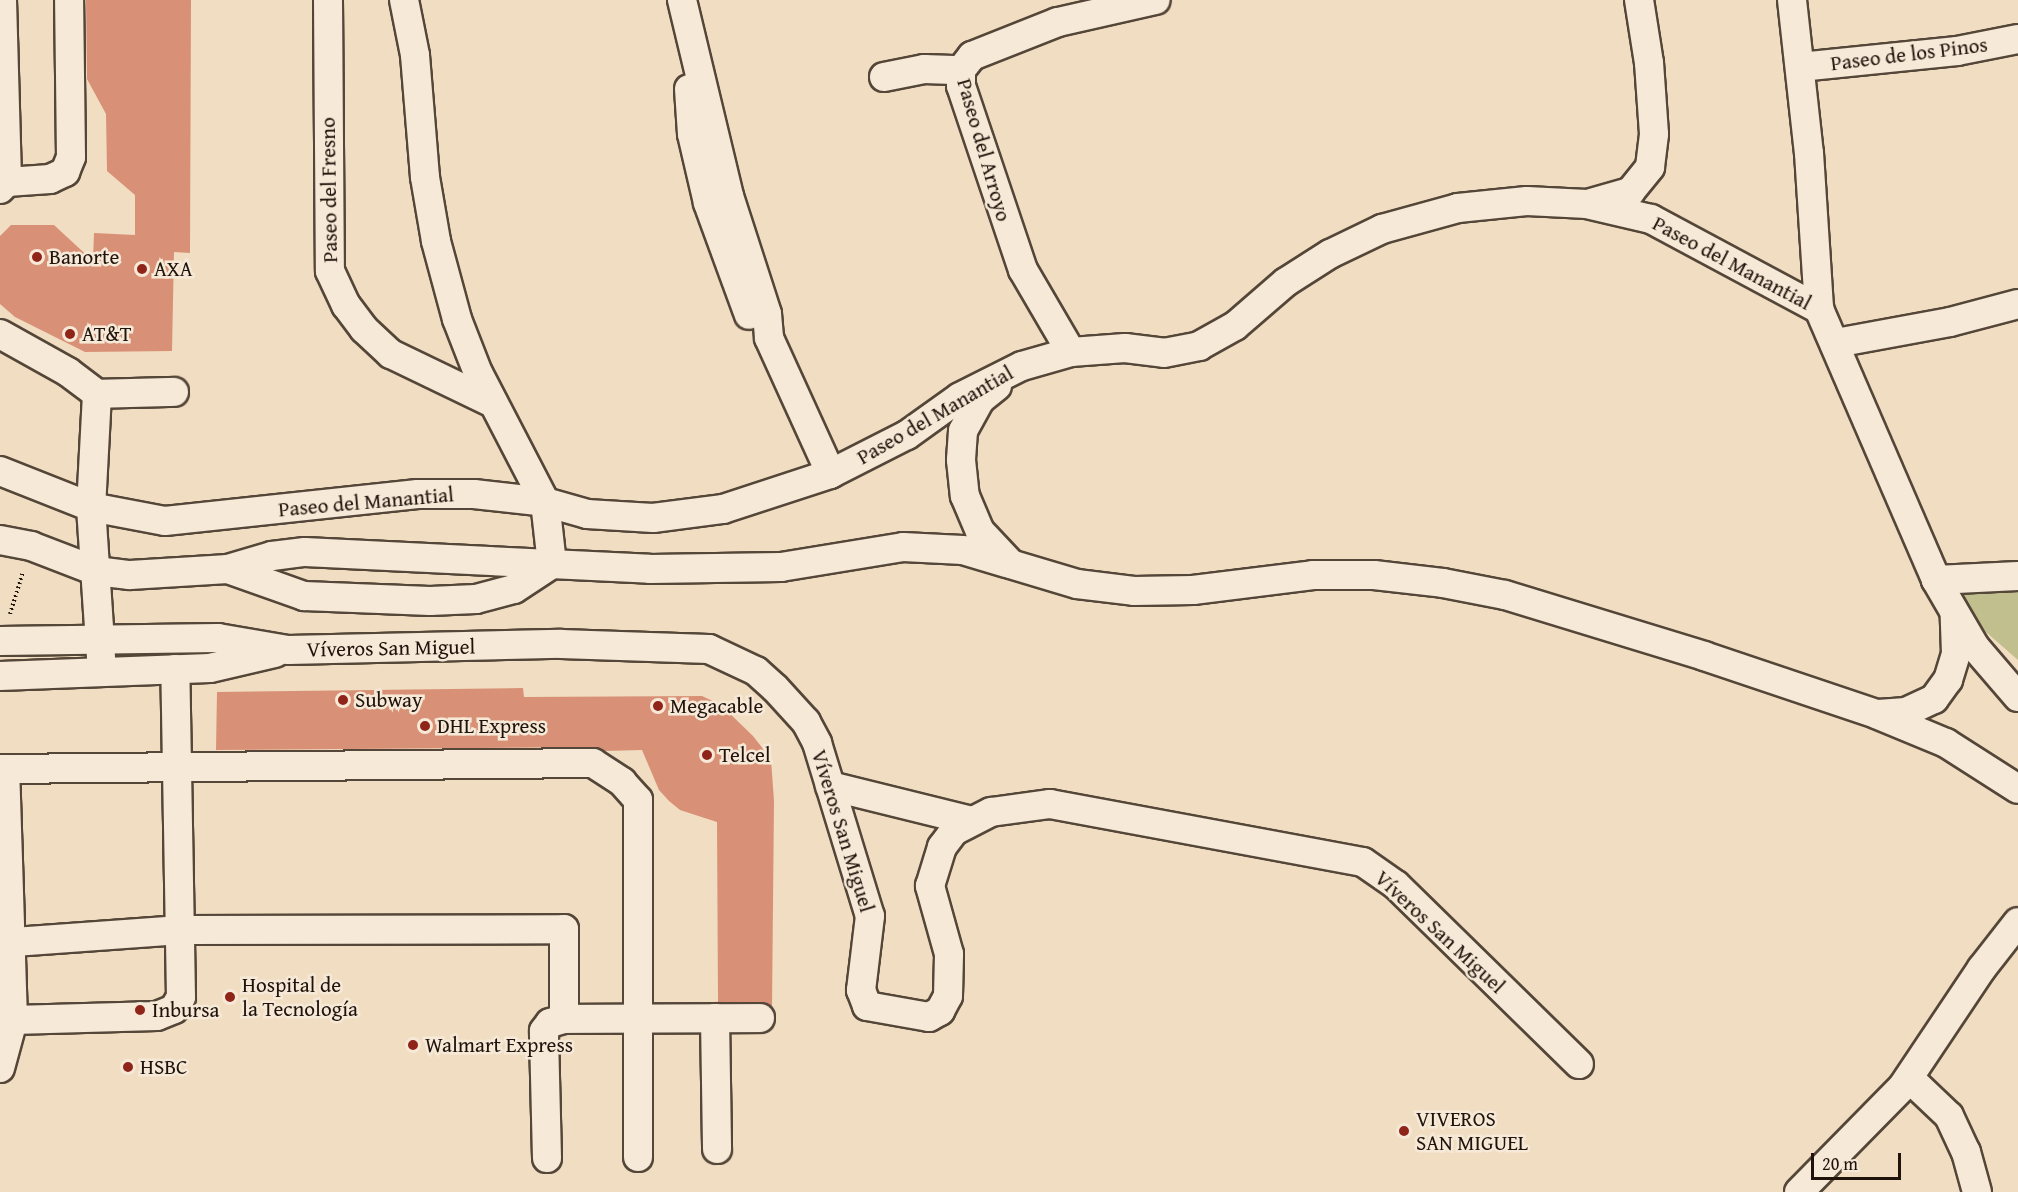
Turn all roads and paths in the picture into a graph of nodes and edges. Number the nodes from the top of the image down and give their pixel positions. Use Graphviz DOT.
graph roads {
  1 [pos="2,0"];
  2 [pos="69,0"];
  3 [pos="328,0"];
  4 [pos="404,0"];
  5 [pos="682,0"];
  6 [pos="1156,0"];
  7 [pos="1639,0"];
  8 [pos="1792,0"];
  9 [pos="2018,39"];
  10 [pos="1800,67"];
  11 [pos="961,70"];
  12 [pos="884,77"];
  13 [pos="3,186"];
  14 [pos="1587,204"];
  15 [pos="2014,307"];
  16 [pos="1820,309"];
  17 [pos="0,334"];
  18 [pos="1836,344"];
  19 [pos="1071,352"];
  20 [pos="1022,366"];
  21 [pos="174,392"];
  22 [pos="97,394"];
  23 [pos="493,403"];
  24 [pos="0,471"];
  25 [pos="831,474"];
  26 [pos="545,501"];
  27 [pos="92,507"];
  28 [pos="0,540"];
  29 [pos="31,546"];
  30 [pos="552,564"];
  31 [pos="1012,566"];
  32 [pos="228,569"];
  33 [pos="96,571"];
  34 [pos="2018,576"];
  35 [pos="1936,580"];
  36 [pos="1955,616"];
  37 [pos="101,639"];
  38 [pos="1,641"];
  39 [pos="288,650"];
  40 [pos="175,669"];
  41 [pos="102,672"];
  42 [pos="0,676"];
  43 [pos="2018,696"];
  44 [pos="1876,714"];
  45 [pos="179,767"];
  46 [pos="2,769"];
  47 [pos="830,786"];
  48 [pos="2018,789"];
  49 [pos="971,821"];
  50 [pos="2018,922"];
  51 [pos="181,930"];
  52 [pos="6,934"];
  53 [pos="715,1018"];
  54 [pos="760,1018"];
  55 [pos="564,1019"];
  56 [pos="638,1019"];
  57 [pos="13,1020"];
  58 [pos="1579,1064"];
  59 [pos="0,1068"];
  60 [pos="1909,1078"];
  61 [pos="717,1149"];
  62 [pos="638,1157"];
  63 [pos="547,1158"];
  64 [pos="1798,1192"];
  65 [pos="1977,1192"];
  1 -- 13 [label="street"];
  2 -- 13 [label="street"];
  3 -- 23 [label="street, Paseo del Fresno"];
  4 -- 23 [label="street"];
  5 -- 25 [label="street"];
  6 -- 11 [label="street, Paseo del Arroyo"];
  7 -- 14 [label="street"];
  8 -- 10 [label="street"];
  9 -- 10 [label="street, Paseo de los Pinos"];
  10 -- 16 [label="street"];
  11 -- 12 [label="street"];
  11 -- 19 [label="street, Paseo del Arroyo"];
  14 -- 16 [label="street, Paseo del Manantial"];
  14 -- 19 [label="street, Paseo del Manantial"];
  15 -- 18 [label="street"];
  16 -- 18 [label="street, Paseo del Manantial"];
  17 -- 22 [label="street"];
  18 -- 35 [label="street, Paseo del Manantial"];
  19 -- 20 [label="street, Paseo del Manantial"];
  20 -- 25 [label="street, Paseo del Manantial"];
  20 -- 31 [label="street"];
  21 -- 22 [label="street"];
  22 -- 27 [label="street"];
  23 -- 26 [label="street"];
  24 -- 27 [label="street, Paseo del Manantial"];
  25 -- 26 [label="street, Paseo del Manantial"];
  26 -- 27 [label="street, Paseo del Manantial"];
  26 -- 30 [label="street"];
  27 -- 33 [label="street"];
  28 -- 29 [label="street"];
  29 -- 33 [label="street"];
  29 -- 38 [label="path"];
  30 -- 31 [label="street"];
  30 -- 32 [label="street"];
  30 -- 32 [label="street"];
  31 -- 44 [label="street"];
  32 -- 33 [label="street"];
  33 -- 37 [label="street"];
  34 -- 35 [label="street"];
  35 -- 36 [label="street, Paseo del Manantial"];
  36 -- 43 [label="street, Paseo del Manantial"];
  36 -- 44 [label="street"];
  37 -- 38 [label="street, Víveros San Miguel"];
  37 -- 39 [label="street, Víveros San Miguel"];
  37 -- 41 [label="street"];
  39 -- 40 [label="street, Víveros San Miguel"];
  39 -- 47 [label="street, Víveros San Miguel"];
  40 -- 41 [label="street, Víveros San Miguel"];
  40 -- 45 [label="street"];
  41 -- 42 [label="street, Víveros San Miguel"];
  44 -- 48 [label="street"];
  45 -- 46 [label="street"];
  45 -- 51 [label="street"];
  45 -- 56 [label="street"];
  46 -- 52 [label="street"];
  47 -- 49 [label="street"];
  47 -- 49 [label="street, Víveros San Miguel"];
  49 -- 58 [label="street, Víveros San Miguel"];
  50 -- 60 [label="street"];
  51 -- 52 [label="street"];
  51 -- 55 [label="street"];
  51 -- 57 [label="street"];
  52 -- 57 [label="street"];
  53 -- 54 [label="street"];
  53 -- 56 [label="street"];
  53 -- 61 [label="street"];
  55 -- 56 [label="street"];
  55 -- 63 [label="street"];
  56 -- 62 [label="street"];
  57 -- 59 [label="street"];
  60 -- 64 [label="street"];
  60 -- 65 [label="street"];
}
